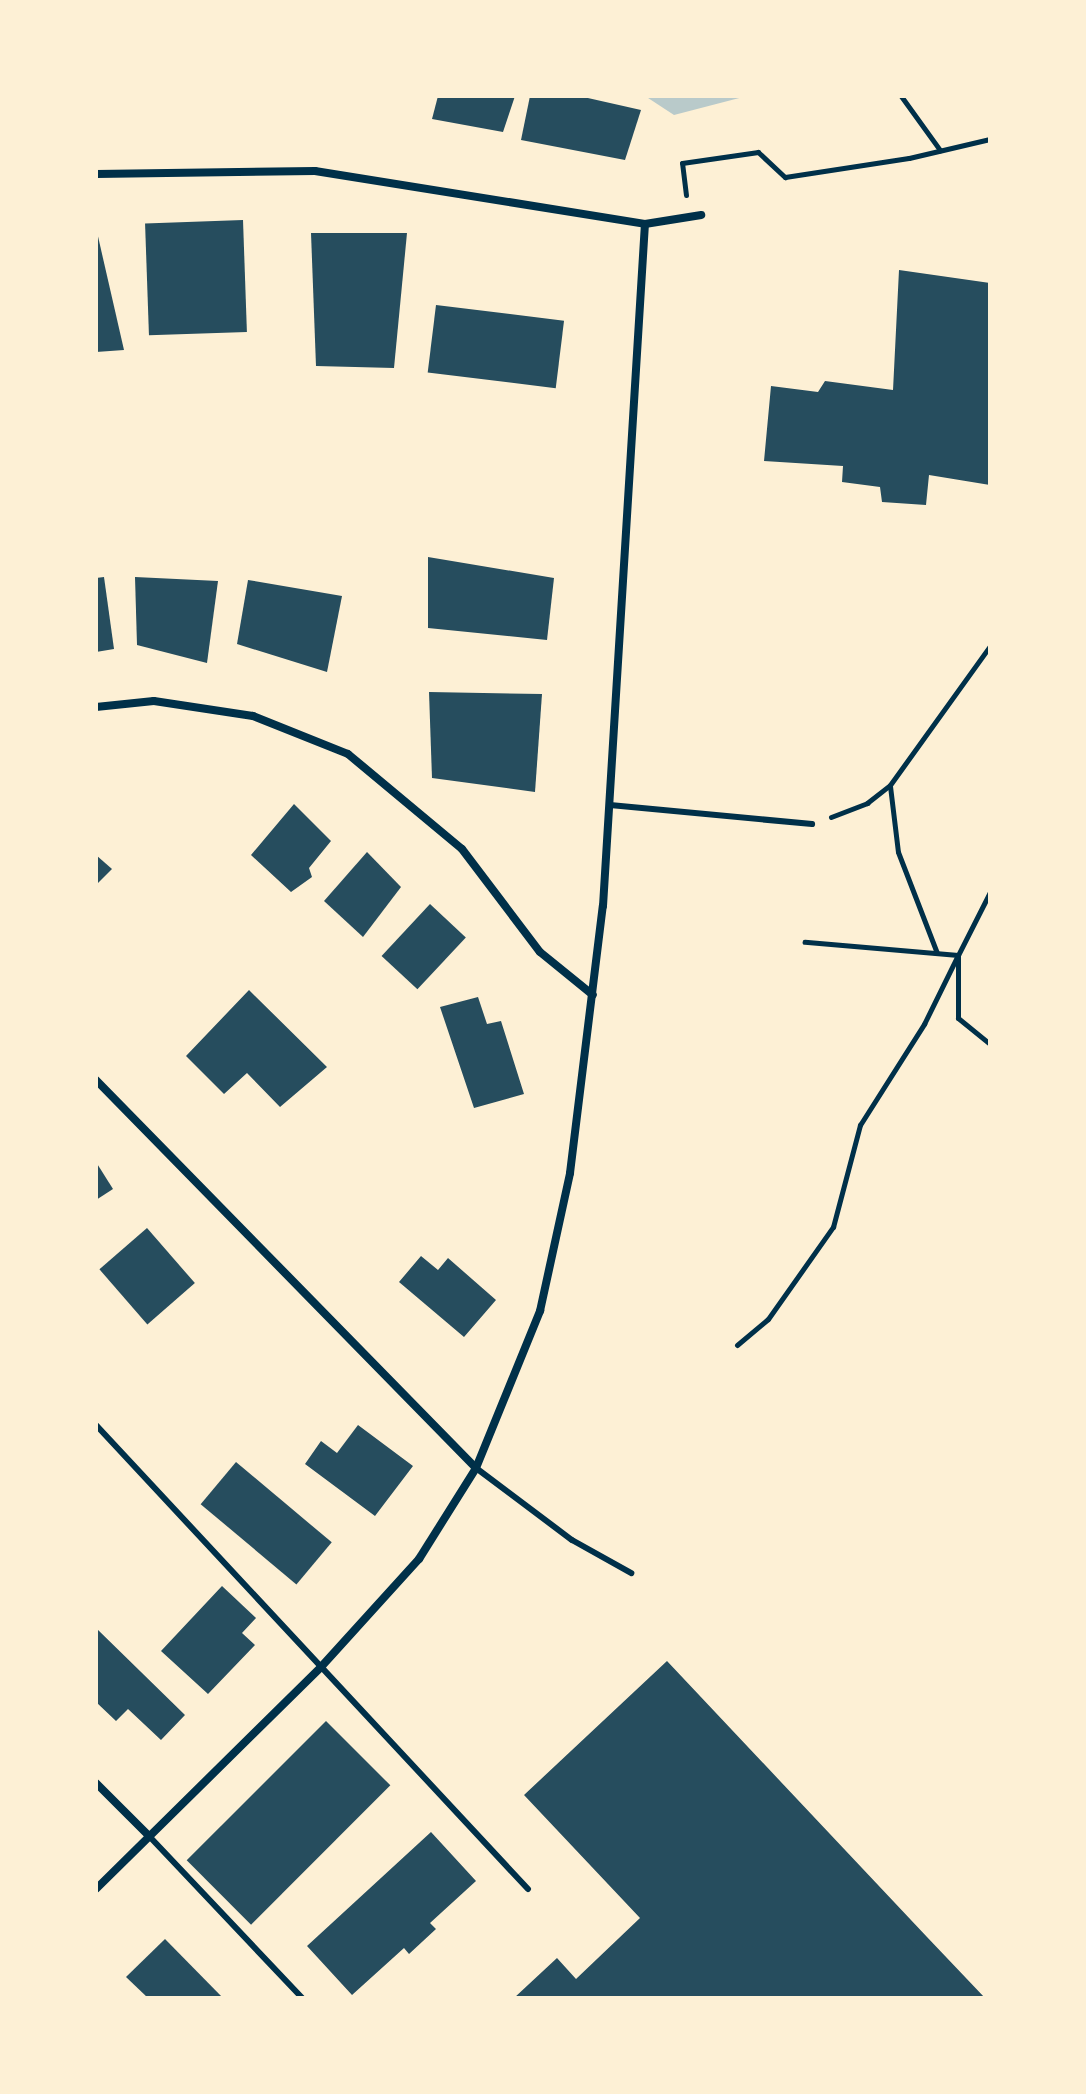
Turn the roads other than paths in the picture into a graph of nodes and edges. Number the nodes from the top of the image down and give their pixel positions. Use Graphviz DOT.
graph roads {
  1 [pos="96,174"];
  2 [pos="701,215"];
  3 [pos="645,224"];
  4 [pos="96,707"];
  5 [pos="610,805"];
  6 [pos="812,824"];
  7 [pos="593,995"];
  8 [pos="96,1080"];
  9 [pos="96,1425"];
  10 [pos="476,1468"];
  11 [pos="631,1573"];
  12 [pos="321,1667"];
  13 [pos="96,1783"];
  14 [pos="149,1836"];
  15 [pos="96,1889"];
  16 [pos="528,1889"];
  17 [pos="302,1998"];
  1 -- 3 [label="street"];
  2 -- 3 [label="street"];
  3 -- 5 [label="street"];
  4 -- 7 [label="street"];
  5 -- 6 [label="lane"];
  5 -- 7 [label="street"];
  7 -- 10 [label="street"];
  8 -- 10 [label="street"];
  9 -- 12 [label="lane"];
  10 -- 11 [label="lane"];
  10 -- 12 [label="street"];
  12 -- 14 [label="street"];
  12 -- 16 [label="lane"];
  13 -- 14 [label="street"];
  14 -- 15 [label="street"];
  14 -- 17 [label="lane"];
}
